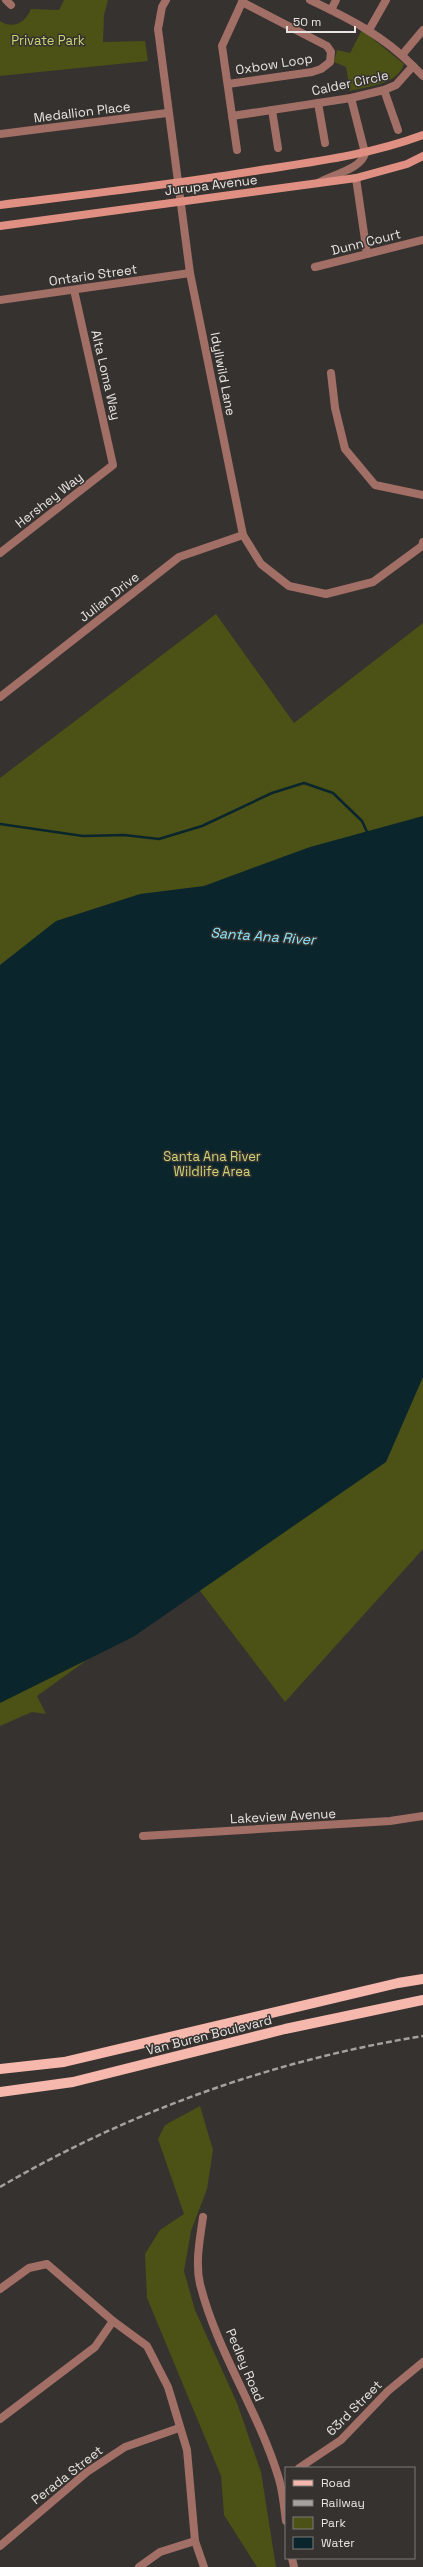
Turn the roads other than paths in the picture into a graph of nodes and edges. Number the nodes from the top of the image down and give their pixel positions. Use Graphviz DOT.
graph roads {
  1 [pos="166,0"];
  2 [pos="310,0"];
  3 [pos="336,0"];
  4 [pos="386,0"];
  5 [pos="243,1"];
  6 [pos="331,10"];
  7 [pos="369,30"];
  8 [pos="423,30"];
  9 [pos="402,55"];
  10 [pos="413,66"];
  11 [pos="423,76"];
  12 [pos="228,84"];
  13 [pos="384,90"];
  14 [pos="351,98"];
  15 [pos="318,103"];
  16 [pos="272,110"];
  17 [pos="167,113"];
  18 [pos="232,116"];
  19 [pos="398,130"];
  20 [pos="0,134"];
  21 [pos="423,135"];
  22 [pos="325,143"];
  23 [pos="278,148"];
  24 [pos="237,150"];
  25 [pos="365,153"];
  26 [pos="423,156"];
  27 [pos="356,178"];
  28 [pos="318,183"];
  29 [pos="178,184"];
  30 [pos="181,200"];
  31 [pos="0,205"];
  32 [pos="0,226"];
  33 [pos="423,240"];
  34 [pos="367,254"];
  35 [pos="315,268"];
  36 [pos="190,273"];
  37 [pos="74,290"];
  38 [pos="0,300"];
  39 [pos="331,373"];
  40 [pos="114,465"];
  41 [pos="423,495"];
  42 [pos="243,535"];
  43 [pos="423,542"];
  44 [pos="0,553"];
  45 [pos="0,697"];
  46 [pos="423,1816"];
  47 [pos="143,1836"];
  48 [pos="423,1979"];
  49 [pos="423,2000"];
  50 [pos="0,2069"];
  51 [pos="0,2092"];
  52 [pos="203,2217"];
  53 [pos="0,2289"];
  54 [pos="113,2321"];
  55 [pos="423,2362"];
  56 [pos="0,2419"];
  57 [pos="179,2428"];
  58 [pos="300,2467"];
  59 [pos="283,2478"];
  60 [pos="285,2507"];
  61 [pos="196,2541"];
  62 [pos="0,2546"];
  63 [pos="139,2567"];
  64 [pos="204,2567"];
  1 -- 17 [label="street, Idyllwild Lane"];
  2 -- 6 [label="street, Calder Circle"];
  3 -- 6 [label="street"];
  4 -- 7 [label="street"];
  5 -- 12 [label="street"];
  5 -- 12 [label="street, Oxbow Loop"];
  6 -- 7 [label="street, Calder Circle"];
  7 -- 9 [label="street, Calder Circle"];
  8 -- 9 [label="street"];
  9 -- 10 [label="street, Calder Circle"];
  10 -- 11 [label="street"];
  10 -- 13 [label="street, Calder Circle"];
  12 -- 18 [label="street"];
  13 -- 14 [label="street, Calder Circle"];
  13 -- 19 [label="street"];
  14 -- 15 [label="street, Calder Circle"];
  14 -- 25 [label="street"];
  15 -- 16 [label="street, Calder Circle"];
  15 -- 22 [label="street"];
  16 -- 18 [label="street, Calder Circle"];
  16 -- 23 [label="street"];
  17 -- 20 [label="street, Medallion Place"];
  17 -- 29 [label="street, Idyllwild Lane"];
  18 -- 24 [label="street"];
  21 -- 25 [label="main road, Jurupa Avenue"];
  25 -- 28 [label="street"];
  25 -- 29 [label="main road, Jurupa Avenue"];
  26 -- 27 [label="main road, Jurupa Avenue"];
  27 -- 28 [label="main road, Jurupa Avenue"];
  27 -- 34 [label="street"];
  28 -- 30 [label="main road, Jurupa Avenue"];
  29 -- 30 [label="street, Idyllwild Lane"];
  29 -- 31 [label="main road, Jurupa Avenue"];
  30 -- 32 [label="main road, Jurupa Avenue"];
  30 -- 36 [label="street, Idyllwild Lane"];
  33 -- 34 [label="street, Dunn Court"];
  34 -- 35 [label="street, Dunn Court"];
  36 -- 37 [label="street, Ontario Street"];
  36 -- 42 [label="street, Idyllwild Lane"];
  37 -- 38 [label="street, Ontario Street"];
  37 -- 40 [label="street, Alta Loma Way"];
  39 -- 41 [label="street"];
  40 -- 44 [label="street, Hershey Way"];
  42 -- 43 [label="street, Idyllwild Lane"];
  42 -- 45 [label="street, Julian Drive"];
  46 -- 47 [label="street, Lakeview Avenue"];
  48 -- 50 [label="main road, Van Buren Boulevard"];
  49 -- 51 [label="main road, Van Buren Boulevard"];
  52 -- 59 [label="street, Pedley Road"];
  53 -- 54 [label="street"];
  54 -- 56 [label="street"];
  54 -- 57 [label="street"];
  55 -- 58 [label="street, 63rd Street"];
  57 -- 61 [label="street"];
  57 -- 62 [label="street, Perada Street"];
  59 -- 60 [label="street, Pedley Road"];
  61 -- 63 [label="street"];
  61 -- 64 [label="street"];
}
